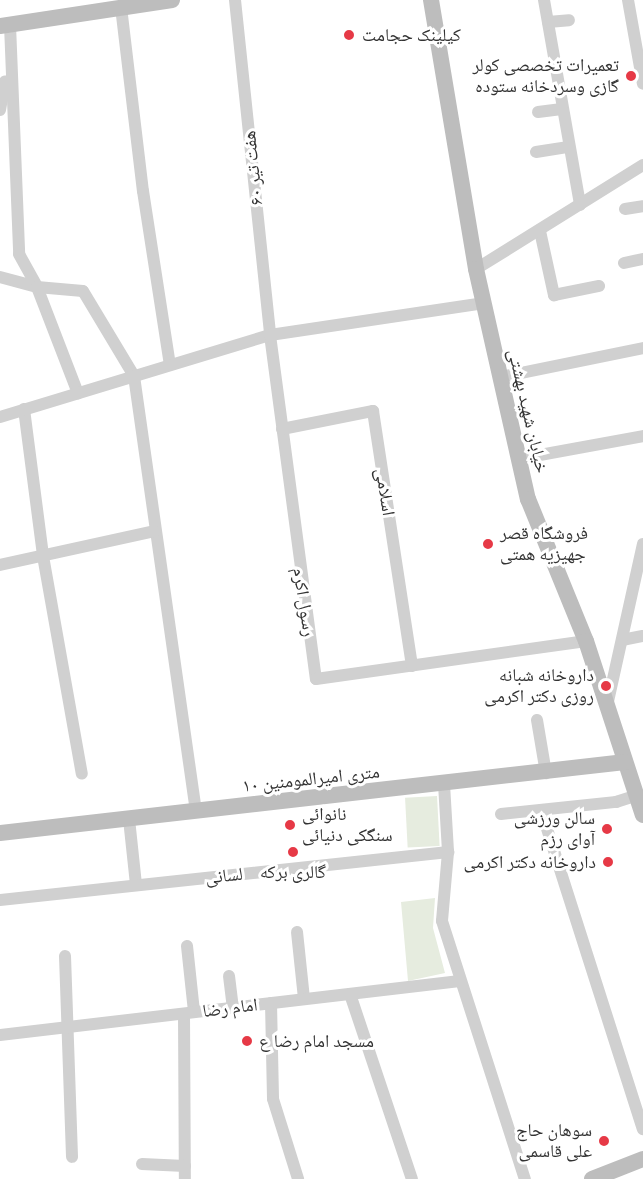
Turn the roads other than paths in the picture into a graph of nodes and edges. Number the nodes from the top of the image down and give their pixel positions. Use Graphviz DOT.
graph roads {
  1 [pos="172,0"];
  2 [pos="236,0"];
  3 [pos="432,0"];
  4 [pos="544,0"];
  5 [pos="628,0"];
  6 [pos="121,7"];
  7 [pos="569,20"];
  8 [pos="548,22"];
  9 [pos="5,26"];
  10 [pos="638,32"];
  11 [pos="9,59"];
  12 [pos="643,84"];
  13 [pos="562,109"];
  14 [pos="0,110"];
  15 [pos="538,112"];
  16 [pos="569,147"];
  17 [pos="536,152"];
  18 [pos="643,165"];
  19 [pos="580,205"];
  20 [pos="643,206"];
  21 [pos="625,209"];
  22 [pos="540,231"];
  23 [pos="643,259"];
  24 [pos="624,263"];
  25 [pos="476,268"];
  26 [pos="0,277"];
  27 [pos="598,285"];
  28 [pos="37,286"];
  29 [pos="483,303"];
  30 [pos="270,335"];
  31 [pos="643,348"];
  32 [pos="170,365"];
  33 [pos="134,376"];
  34 [pos="501,377"];
  35 [pos="78,393"];
  36 [pos="24,410"];
  37 [pos="0,417"];
  38 [pos="282,429"];
  39 [pos="643,436"];
  40 [pos="518,459"];
  41 [pos="154,531"];
  42 [pos="643,544"];
  43 [pos="43,556"];
  44 [pos="0,565"];
  45 [pos="643,636"];
  46 [pos="622,640"];
  47 [pos="586,641"];
  48 [pos="412,666"];
  49 [pos="607,708"];
  50 [pos="537,720"];
  51 [pos="625,762"];
  52 [pos="546,772"];
  53 [pos="82,774"];
  54 [pos="444,784"];
  55 [pos="637,795"];
  56 [pos="541,810"];
  57 [pos="196,812"];
  58 [pos="501,814"];
  59 [pos="643,815"];
  60 [pos="129,819"];
  61 [pos="0,833"];
  62 [pos="448,852"];
  63 [pos="135,885"];
  64 [pos="0,900"];
  65 [pos="297,932"];
  66 [pos="186,945"];
  67 [pos="65,956"];
  68 [pos="229,976"];
  69 [pos="460,981"];
  70 [pos="350,994"];
  71 [pos="304,999"];
  72 [pos="271,1003"];
  73 [pos="233,1008"];
  74 [pos="189,1013"];
  75 [pos="70,1027"];
  76 [pos="0,1035"];
  77 [pos="643,1129"];
  78 [pos="72,1157"];
  79 [pos="643,1159"];
  80 [pos="142,1164"];
  81 [pos="185,1173"];
  82 [pos="298,1179"];
  83 [pos="412,1179"];
  84 [pos="525,1179"];
  85 [pos="592,1179"];
  1 -- 6 [label="street"];
  2 -- 30 [label="street, هفت تیر ۶۰"];
  3 -- 25 [label="street, خیابان شهید بهشتی"];
  4 -- 8 [label="street"];
  5 -- 10 [label="street"];
  6 -- 9 [label="street"];
  6 -- 32 [label="street"];
  7 -- 8 [label="street"];
  8 -- 13 [label="street"];
  9 -- 11 [label="street"];
  10 -- 12 [label="street"];
  11 -- 14 [label="street"];
  11 -- 28 [label="street"];
  13 -- 15 [label="street"];
  13 -- 16 [label="street"];
  16 -- 17 [label="street"];
  16 -- 19 [label="street"];
  18 -- 19 [label="street"];
  19 -- 22 [label="street"];
  20 -- 21 [label="street"];
  22 -- 25 [label="street"];
  22 -- 27 [label="street"];
  23 -- 24 [label="street"];
  25 -- 29 [label="street, خیابان شهید بهشتی"];
  26 -- 28 [label="street"];
  28 -- 33 [label="street"];
  28 -- 35 [label="street"];
  29 -- 30 [label="street"];
  29 -- 34 [label="street, خیابان شهید بهشتی"];
  30 -- 32 [label="street"];
  30 -- 38 [label="street, هفت تیر ۶۰"];
  31 -- 34 [label="street"];
  32 -- 33 [label="street"];
  33 -- 35 [label="street"];
  33 -- 41 [label="street"];
  34 -- 40 [label="street, خیابان شهید بهشتی"];
  35 -- 36 [label="street"];
  36 -- 37 [label="street"];
  36 -- 43 [label="street"];
  38 -- 48 [label="street, رسول اکرم"];
  38 -- 48 [label="street, اسلامی"];
  39 -- 40 [label="street"];
  40 -- 47 [label="street, خیابان شهید بهشتی"];
  41 -- 43 [label="street"];
  41 -- 57 [label="street"];
  42 -- 46 [label="street"];
  43 -- 44 [label="street"];
  43 -- 53 [label="street"];
  45 -- 46 [label="street"];
  46 -- 49 [label="street"];
  47 -- 48 [label="street"];
  47 -- 49 [label="street, خیابان شهید بهشتی"];
  49 -- 51 [label="street, خیابان شهید بهشتی"];
  50 -- 52 [label="street"];
  51 -- 52 [label="street, ۱۰ متری امیرالمومنین"];
  51 -- 55 [label="street, خیابان شهید بهشتی"];
  52 -- 54 [label="street, ۱۰ متری امیرالمومنین"];
  54 -- 57 [label="street, ۱۰ متری امیرالمومنین"];
  54 -- 62 [label="street"];
  55 -- 56 [label="street"];
  55 -- 59 [label="street, خیابان شهید بهشتی"];
  56 -- 58 [label="street"];
  56 -- 77 [label="street"];
  57 -- 60 [label="street, ۱۰ متری امیرالمومنین"];
  60 -- 61 [label="street, ۱۰ متری امیرالمومنین"];
  60 -- 63 [label="street"];
  62 -- 63 [label="street, لسانی"];
  62 -- 69 [label="street"];
  63 -- 64 [label="street, لسانی"];
  65 -- 71 [label="street"];
  66 -- 74 [label="street"];
  67 -- 75 [label="street"];
  68 -- 73 [label="street"];
  69 -- 70 [label="street, امام رضا"];
  69 -- 84 [label="street"];
  70 -- 71 [label="street, امام رضا"];
  70 -- 83 [label="street"];
  71 -- 72 [label="street, امام رضا"];
  72 -- 73 [label="street, امام رضا"];
  72 -- 82 [label="street"];
  73 -- 74 [label="street, امام رضا"];
  74 -- 75 [label="street, امام رضا"];
  74 -- 81 [label="street"];
  75 -- 76 [label="street, امام رضا"];
  75 -- 78 [label="street"];
  79 -- 85 [label="street"];
  80 -- 81 [label="street"];
}
